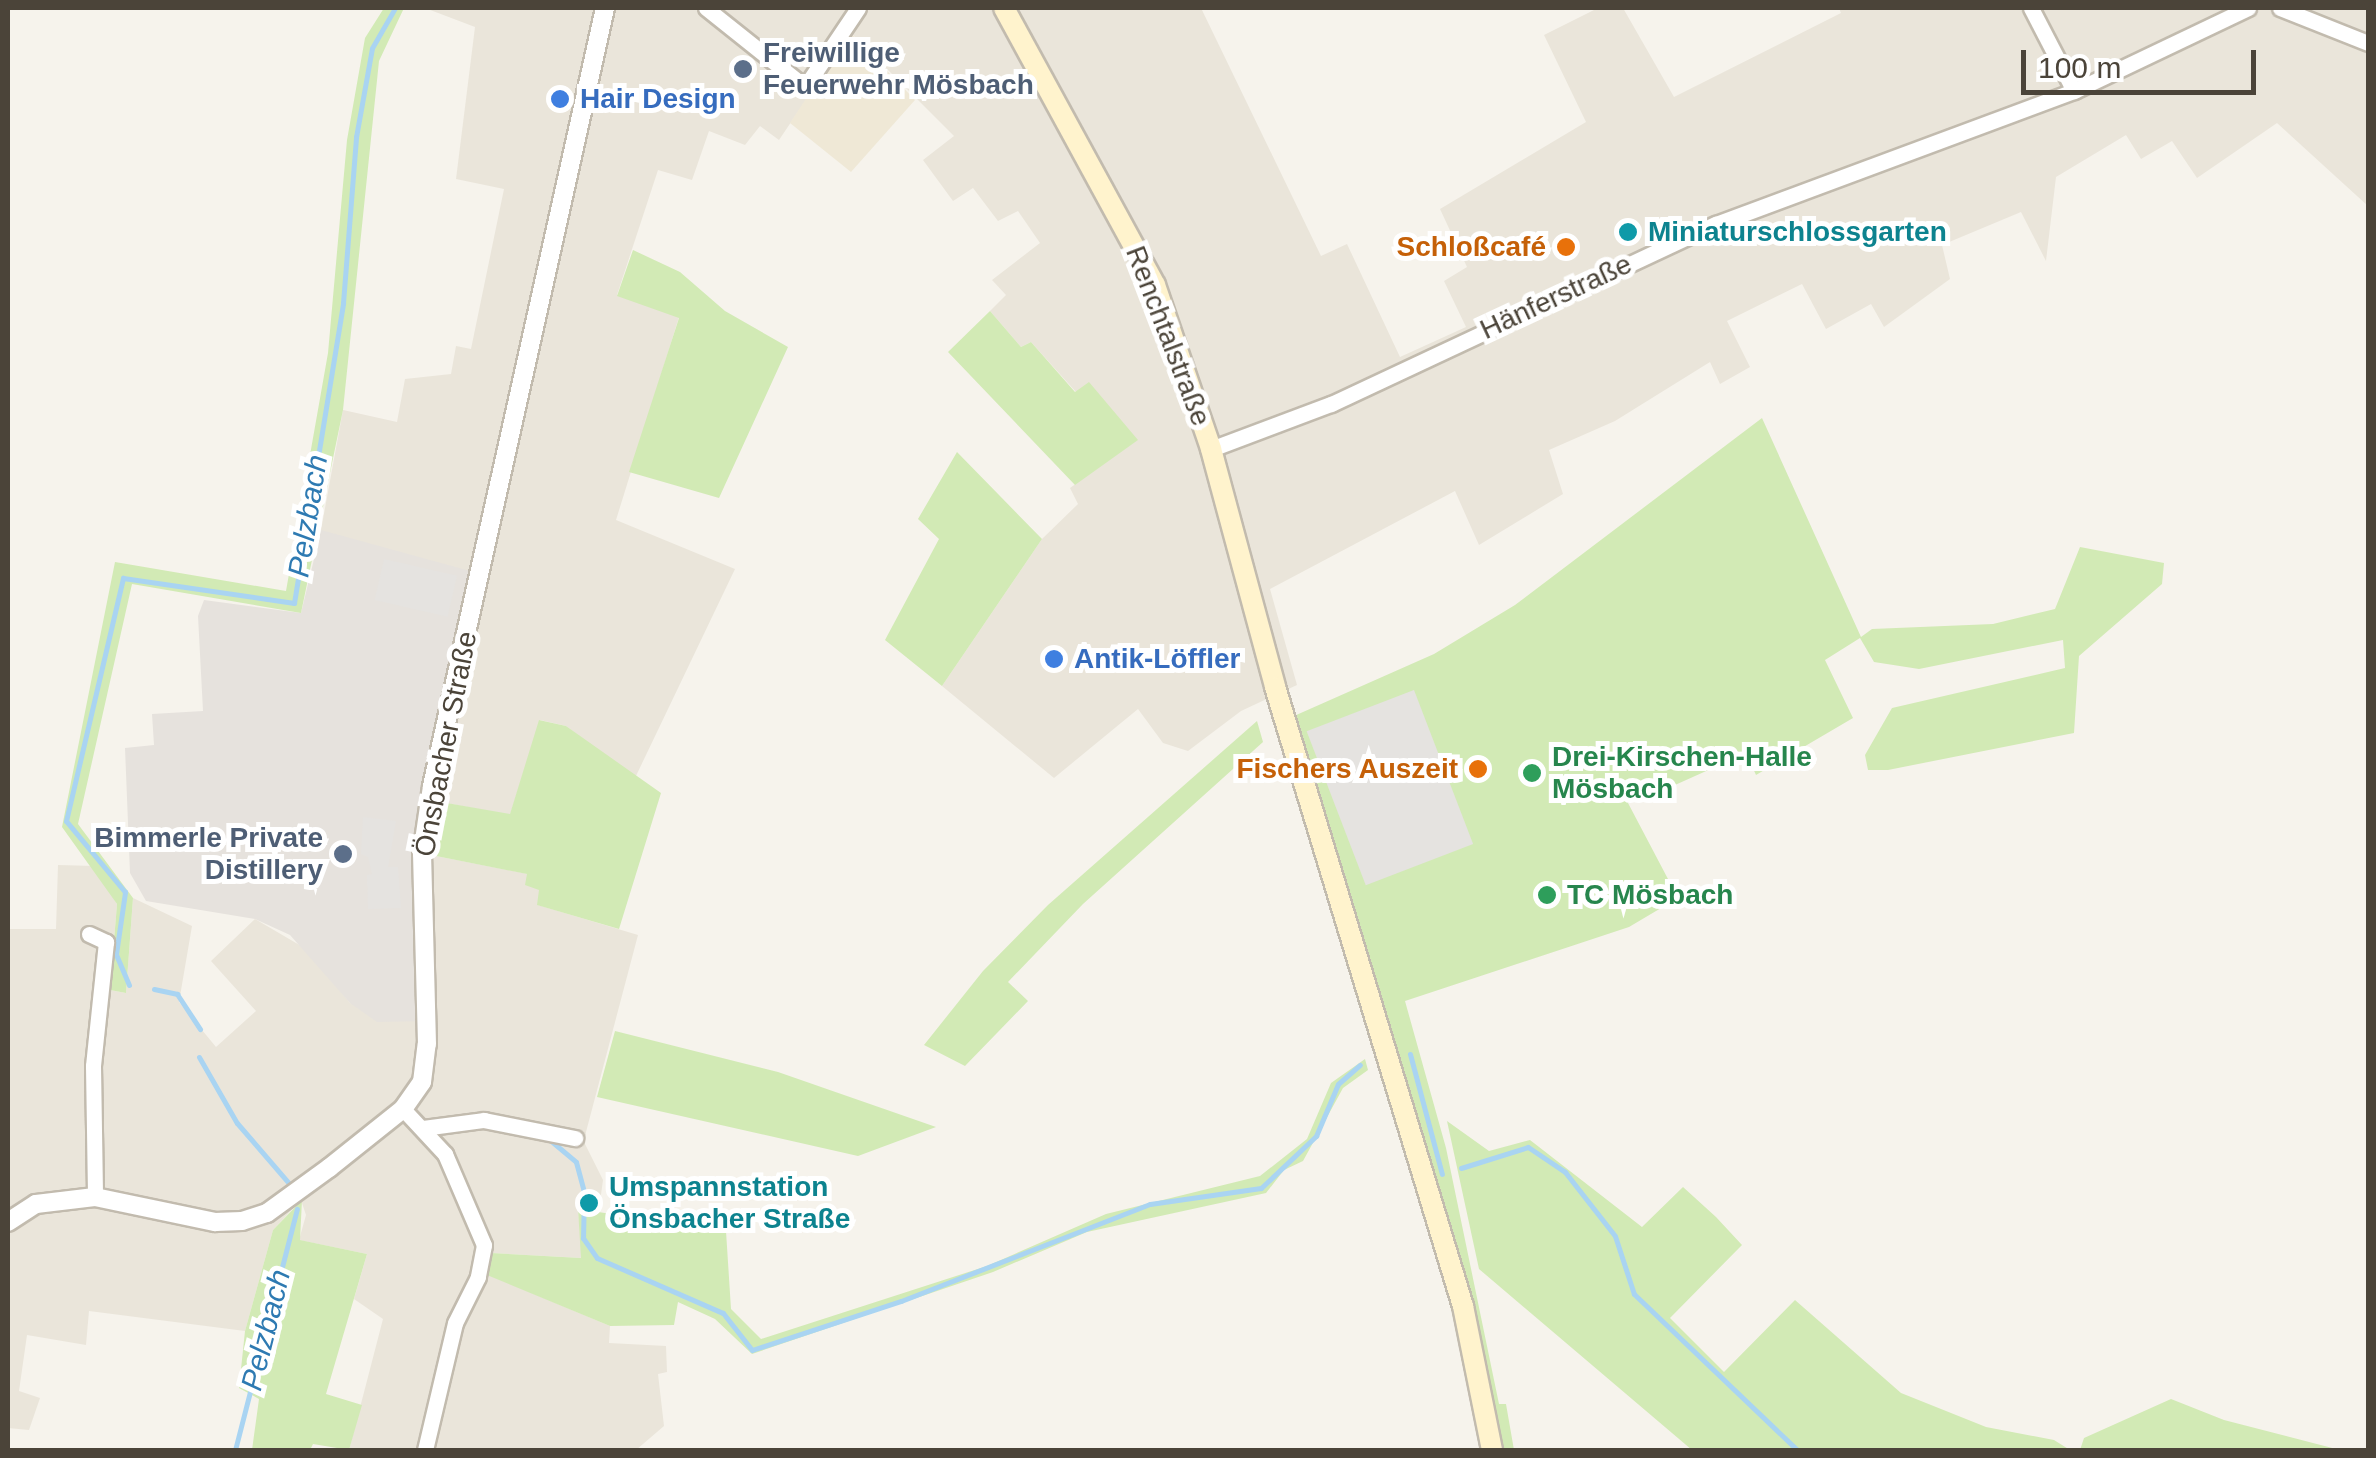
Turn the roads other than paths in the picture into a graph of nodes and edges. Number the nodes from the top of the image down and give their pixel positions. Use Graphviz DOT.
graph roads {
  1 [pos="605,8"];
  2 [pos="706,8"];
  3 [pos="858,8"];
  4 [pos="1004,8"];
  5 [pos="2032,8"];
  6 [pos="2248,8"];
  7 [pos="2280,8"];
  8 [pos="2368,43"];
  9 [pos="2074,91"];
  10 [pos="1211,449"];
  11 [pos="89,934"];
  12 [pos="403,1109"];
  13 [pos="422,1128"];
  14 [pos="574,1138"];
  15 [pos="96,1196"];
  16 [pos="8,1222"];
  17 [pos="426,1450"];
  18 [pos="1492,1450"];
  1 -- 12 [label="street, Önsbacher Straße"];
  2 -- 3 [label="street"];
  4 -- 10 [label="main road, Renchtalstraße"];
  5 -- 9 [label="street"];
  6 -- 9 [label="street, Hänferstraße"];
  7 -- 8 [label="street"];
  9 -- 10 [label="street, Hänferstraße"];
  10 -- 18 [label="main road, Renchtalstraße"];
  11 -- 15 [label="street"];
  12 -- 13 [label="street"];
  12 -- 15 [label="street, Önsbacher Straße"];
  13 -- 14 [label="street"];
  13 -- 17 [label="street"];
  15 -- 16 [label="street, Önsbacher Straße"];
}
